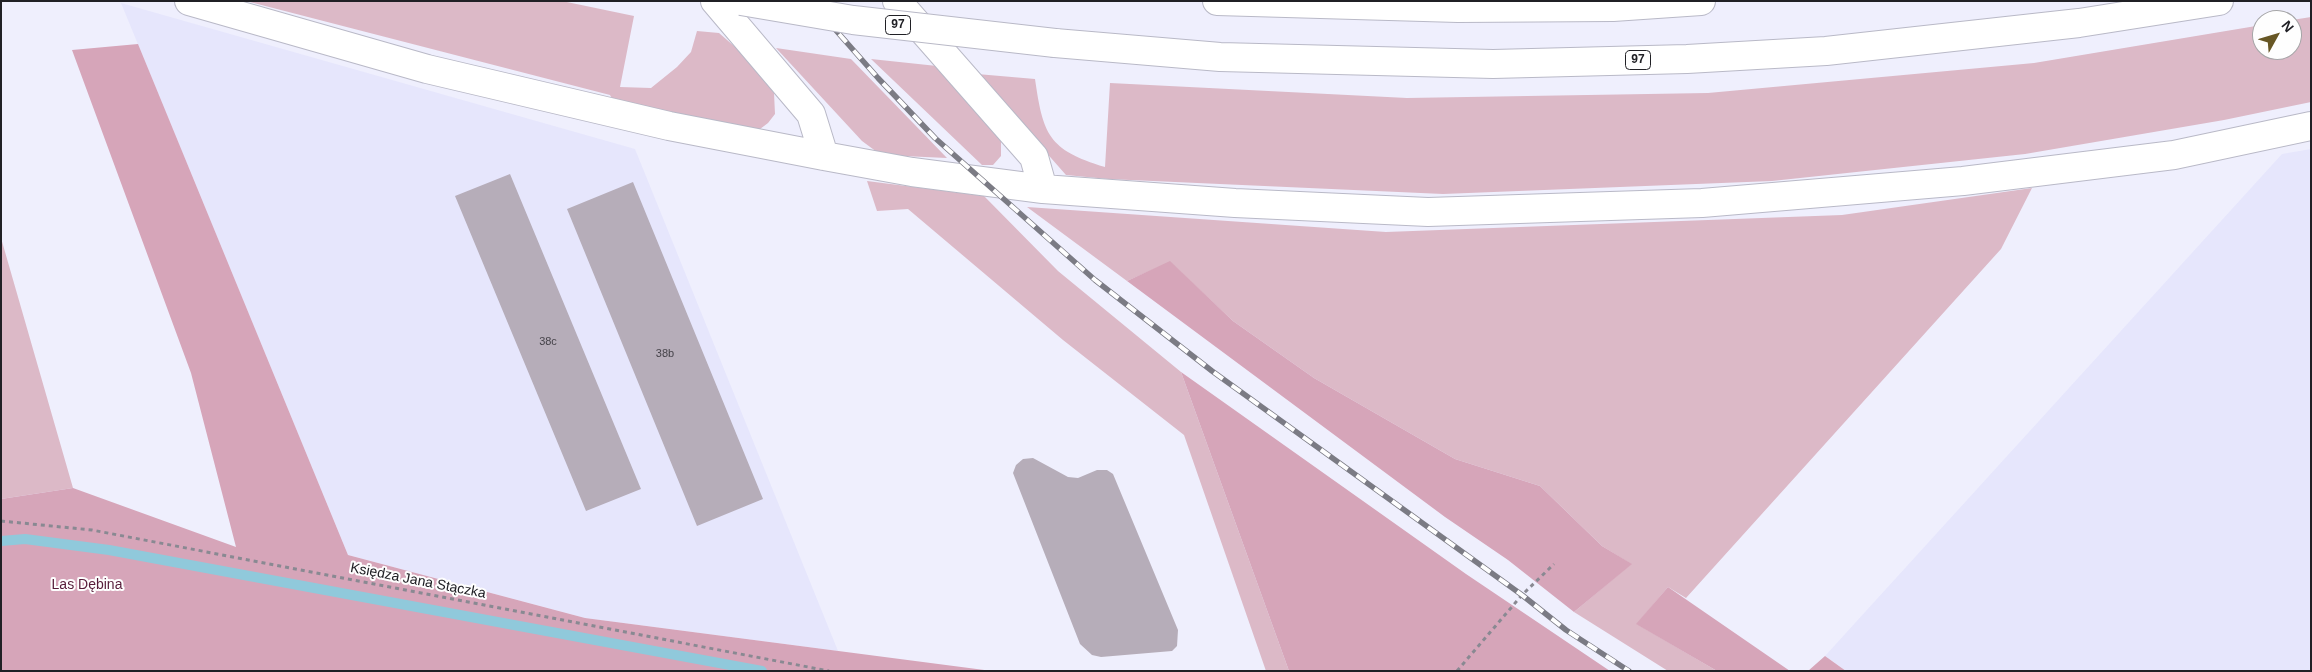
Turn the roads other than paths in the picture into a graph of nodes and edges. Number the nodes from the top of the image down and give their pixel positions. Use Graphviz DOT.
graph roads {
  1 [pos="189,1"];
  2 [pos="715,1"];
  3 [pos="741,1"];
  4 [pos="897,1"];
  5 [pos="1217,1"];
  6 [pos="1701,1"];
  7 [pos="2219,1"];
  8 [pos="2311,126"];
  9 [pos="824,156"];
  10 [pos="1043,189"];
  1 -- 9 [label="street"];
  2 -- 9 [label="street"];
  3 -- 7 [label="street, 97, bridge"];
  4 -- 10 [label="street"];
  5 -- 6 [label="street"];
  8 -- 10 [label="street"];
  9 -- 10 [label="street"];
}
